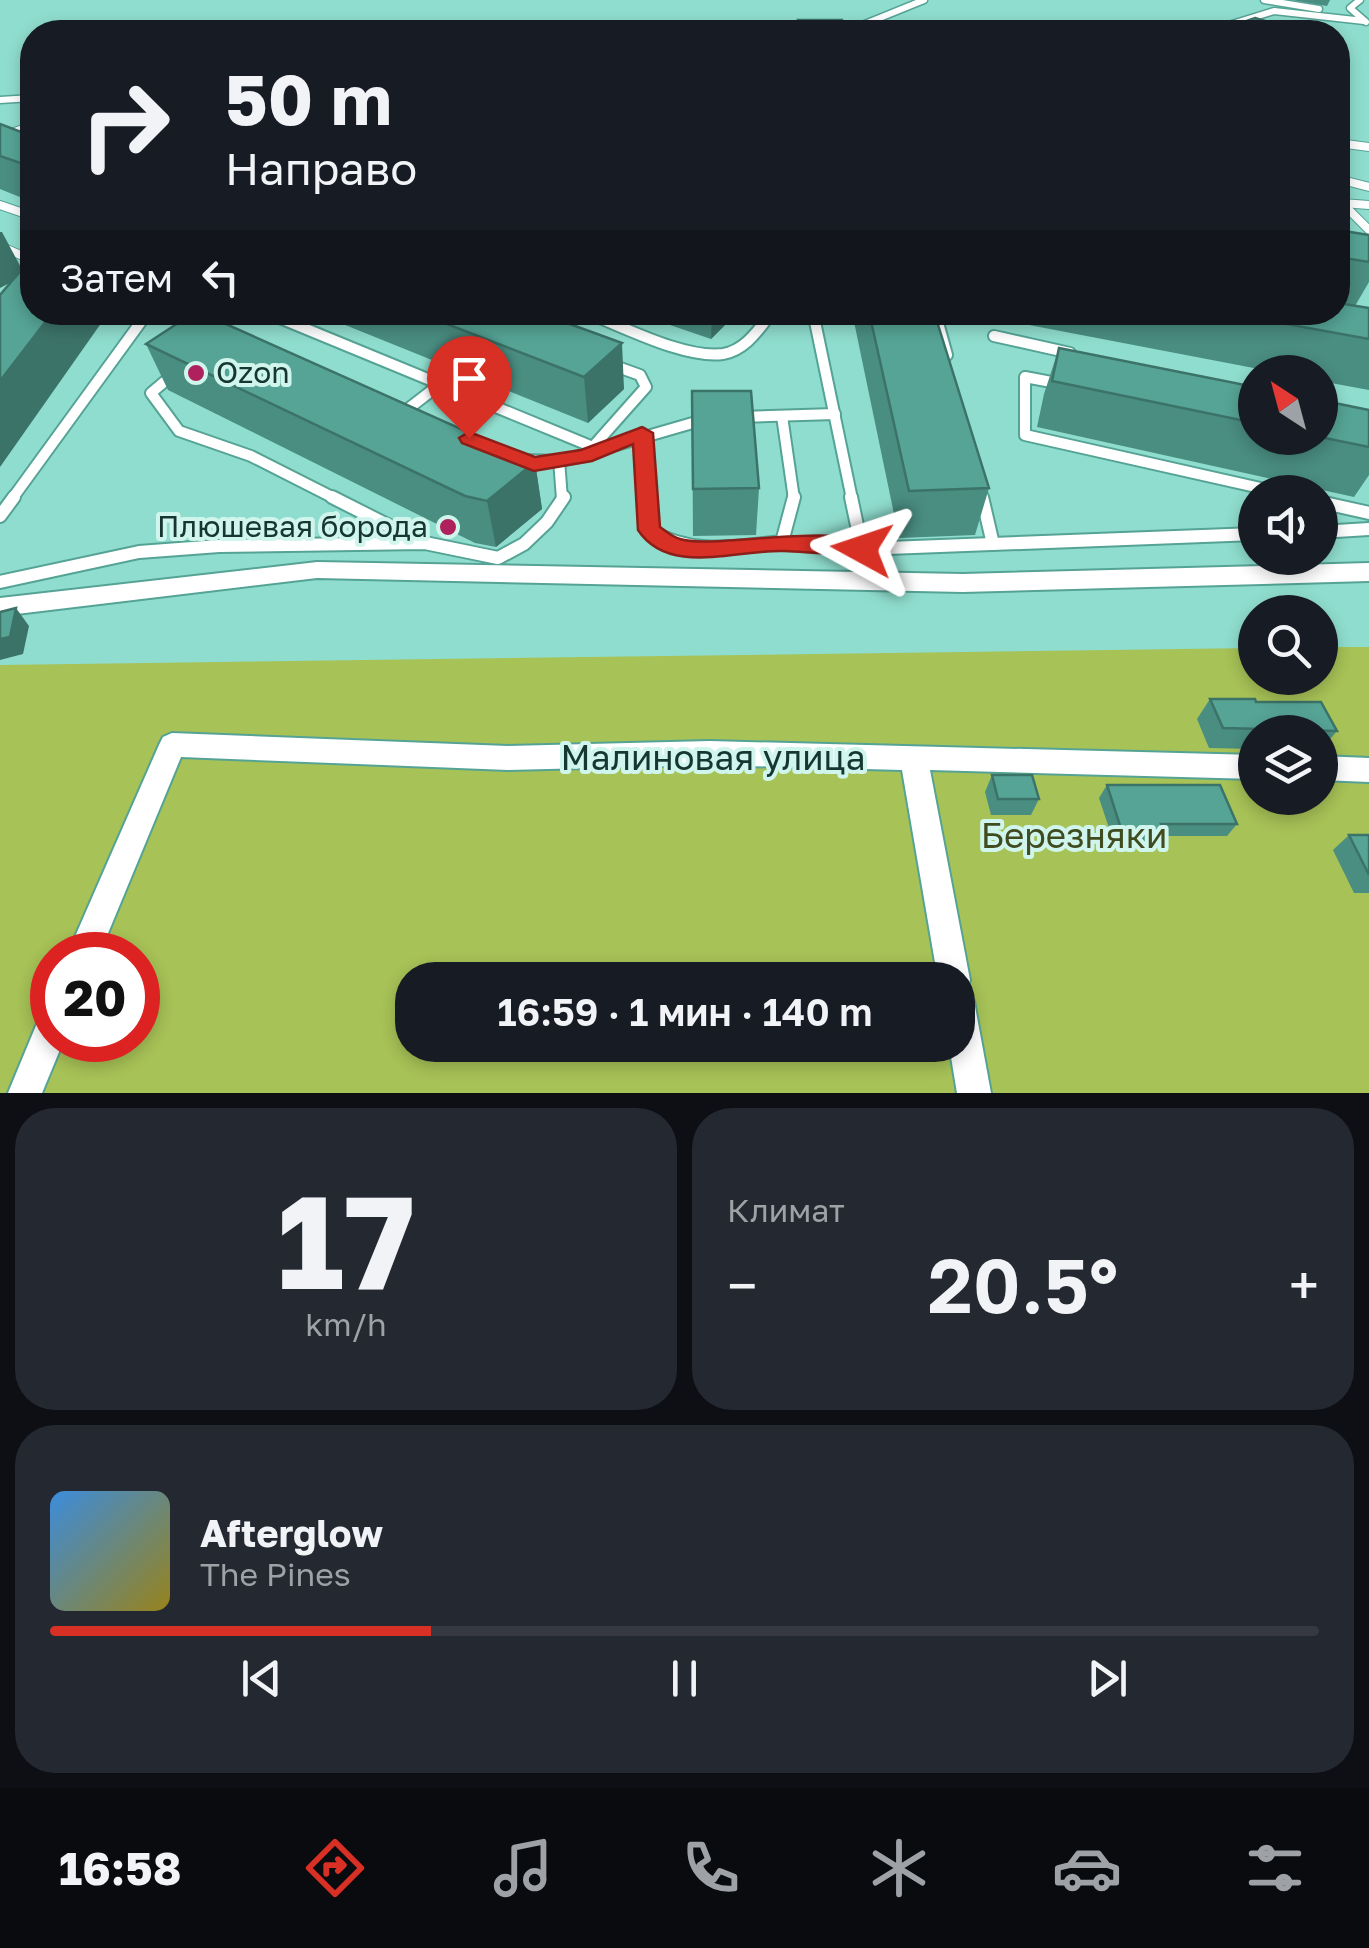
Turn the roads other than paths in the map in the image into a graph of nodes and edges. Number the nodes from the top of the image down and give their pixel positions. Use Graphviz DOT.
graph roads {
  1 [pos="924,0"];
  2 [pos="1264,0"];
  3 [pos="1360,0"];
  4 [pos="1323,10"];
  5 [pos="875,20"];
  6 [pos="1245,20"];
  7 [pos="1343,20"];
  8 [pos="1366,23"];
  9 [pos="0,139"];
  10 [pos="16,147"];
  11 [pos="1350,211"];
  12 [pos="1369,230"];
  13 [pos="139,325"];
  14 [pos="197,325"];
  15 [pos="295,325"];
  16 [pos="622,325"];
  17 [pos="763,325"];
  18 [pos="816,325"];
  19 [pos="939,325"];
  20 [pos="212,332"];
  21 [pos="994,336"];
  22 [pos="1087,356"];
  23 [pos="948,360"];
  24 [pos="606,362"];
  25 [pos="186,363"];
  26 [pos="439,385"];
  27 [pos="1082,388"];
  28 [pos="386,405"];
  29 [pos="404,412"];
  30 [pos="835,414"];
  31 [pos="782,416"];
  32 [pos="728,418"];
  33 [pos="715,419"];
  34 [pos="422,420"];
  35 [pos="642,433"];
  36 [pos="589,451"];
  37 [pos="515,457"];
  38 [pos="559,460"];
  39 [pos="975,470"];
  40 [pos="1238,483"];
  41 [pos="1338,506"];
  42 [pos="1369,512"];
  43 [pos="0,516"];
  44 [pos="1369,529"];
  45 [pos="1338,531"];
  46 [pos="1238,535"];
  47 [pos="782,542"];
  48 [pos="425,544"];
  49 [pos="993,544"];
  50 [pos="862,549"];
  51 [pos="1369,572"];
  52 [pos="0,582"];
  53 [pos="0,607"];
  54 [pos="914,759"];
  55 [pos="1238,767"];
  56 [pos="1338,769"];
  57 [pos="1369,770"];
  58 [pos="93,932"];
  59 [pos="951,962"];
  60 [pos="38,1062"];
  61 [pos="969,1062"];
  62 [pos="25,1093"];
  63 [pos="974,1093"];
  1 -- 5 [label="lane"];
  2 -- 4 [label="lane"];
  3 -- 8 [label="lane"];
  6 -- 7 [label="lane"];
  9 -- 10 [label="lane"];
  11 -- 12 [label="lane"];
  13 -- 43 [label="lane"];
  14 -- 20 [label="lane"];
  15 -- 26 [label="lane"];
  16 -- 17 [label="lane"];
  18 -- 30 [label="lane"];
  19 -- 23 [label="lane"];
  21 -- 22 [label="lane"];
  24 -- 36 [label="lane"];
  25 -- 48 [label="lane"];
  26 -- 29 [label="lane"];
  26 -- 36 [label="lane"];
  27 -- 40 [label="lane"];
  28 -- 29 [label="lane"];
  29 -- 34 [label="lane"];
  30 -- 31 [label="lane"];
  30 -- 50 [label="lane"];
  31 -- 32 [label="lane"];
  31 -- 47 [label="lane"];
  33 -- 35 [label="lane"];
  35 -- 36 [label="lane"];
  35 -- 47 [label="lane"];
  36 -- 38 [label="lane"];
  37 -- 38 [label="lane"];
  38 -- 48 [label="lane"];
  39 -- 49 [label="lane"];
  41 -- 42 [label="lane"];
  44 -- 45 [label="lane"];
  46 -- 49 [label="lane"];
  47 -- 50 [label="lane"];
  48 -- 52 [label="lane"];
  49 -- 50 [label="lane"];
  51 -- 53 [label="street"];
  54 -- 55 [label="street, Малиновая улица"];
  54 -- 58 [label="street, Малиновая улица"];
  54 -- 59 [label="street"];
  56 -- 57 [label="street"];
  60 -- 62 [label="street"];
  61 -- 63 [label="street"];
}
